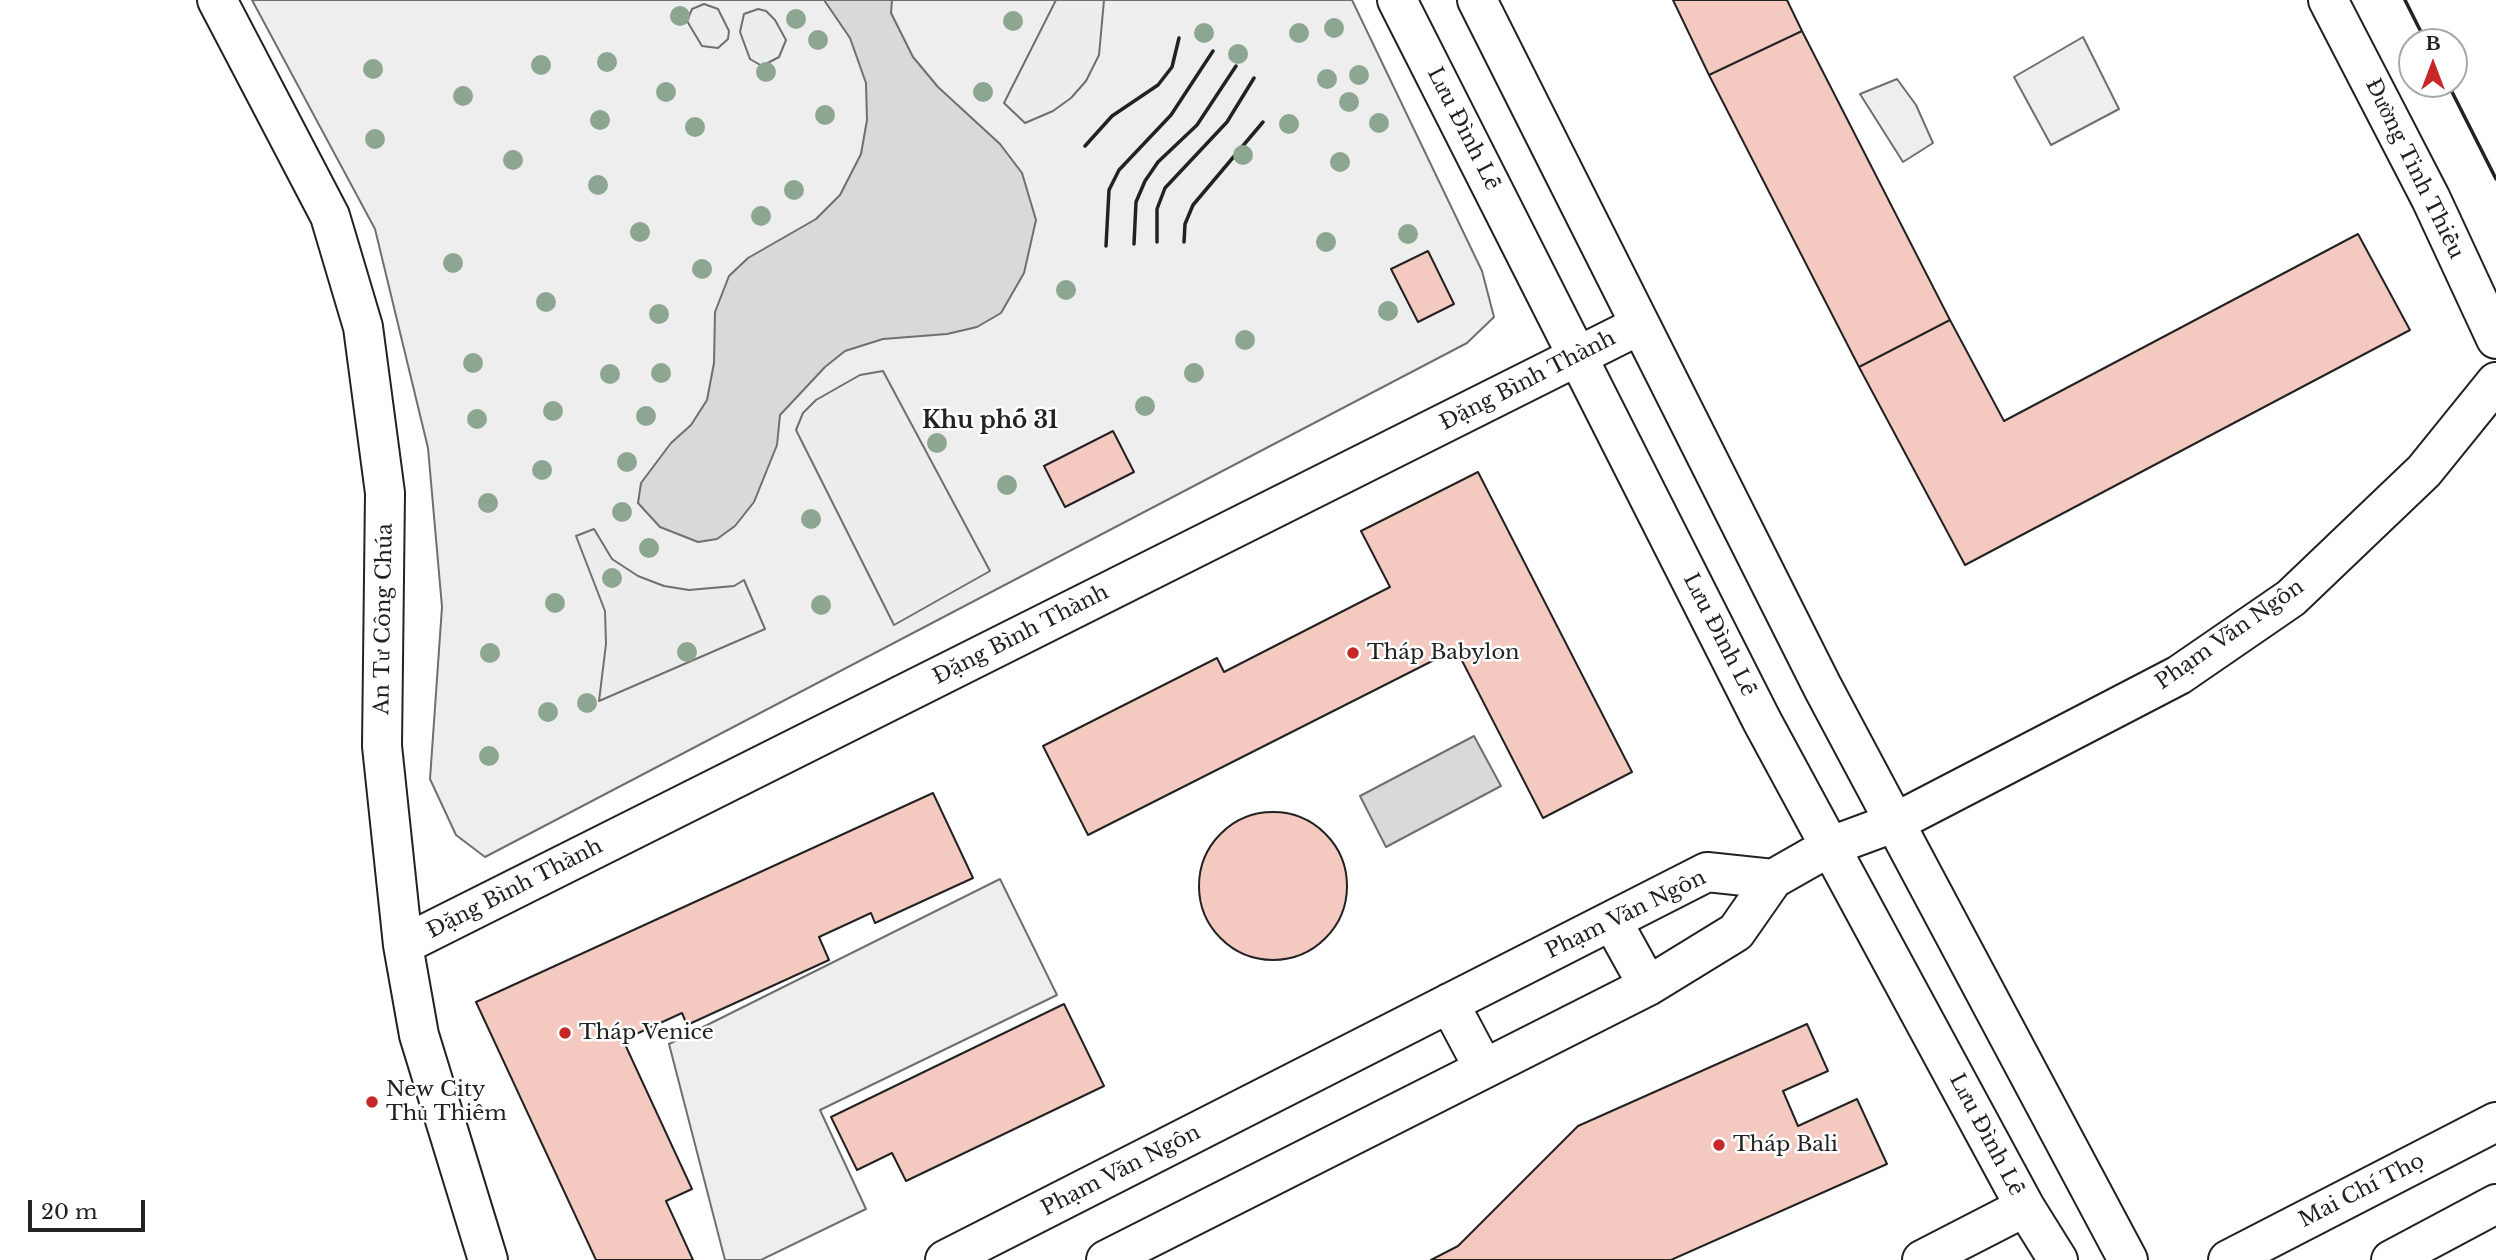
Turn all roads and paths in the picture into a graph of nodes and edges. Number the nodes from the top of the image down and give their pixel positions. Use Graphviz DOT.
graph roads {
  1 [pos="217,0"];
  2 [pos="1397,0"];
  3 [pos="1477,0"];
  4 [pos="2328,0"];
  5 [pos="1640,325"];
  6 [pos="2496,339"];
  7 [pos="1579,355"];
  8 [pos="2496,382"];
  9 [pos="1896,822"];
  10 [pos="1831,846"];
  11 [pos="1773,878"];
  12 [pos="1612,921"];
  13 [pos="403,945"];
  14 [pos="1647,986"];
  15 [pos="1449,1003"];
  16 [pos="1484,1069"];
  17 [pos="2496,1122"];
  18 [pos="2496,1204"];
  19 [pos="2025,1207"];
  20 [pos="488,1260"];
  21 [pos="945,1260"];
  22 [pos="1107,1260"];
  23 [pos="1922,1260"];
  24 [pos="2058,1260"];
  25 [pos="2128,1260"];
  26 [pos="2228,1260"];
  27 [pos="2391,1260"];
  1 -- 13 [label="main road, An Tư Công Chúa"];
  2 -- 7 [label="main road, Lưu Đình Lễ"];
  3 -- 5 [label="main road"];
  4 -- 6 [label="main road, Đường Tinh Thiều"];
  5 -- 7 [label="main road, Đặng Bình Thành"];
  5 -- 9 [label="main road"];
  7 -- 10 [label="main road, Lưu Đình Lễ"];
  7 -- 13 [label="main road, Đặng Bình Thành"];
  8 -- 9 [label="main road, Phạm Văn Ngôn"];
  9 -- 10 [label="main road, Phạm Văn Ngôn"];
  9 -- 25 [label="main road"];
  10 -- 11 [label="main road, Phạm Văn Ngôn"];
  10 -- 19 [label="main road, Lưu Đình Lễ"];
  11 -- 12 [label="main road, Phạm Văn Ngôn"];
  11 -- 14 [label="main road"];
  12 -- 14 [label="main road"];
  12 -- 15 [label="main road, Phạm Văn Ngôn"];
  13 -- 20 [label="main road, An Tư Công Chúa"];
  14 -- 16 [label="main road"];
  15 -- 16 [label="main road"];
  15 -- 21 [label="main road, Phạm Văn Ngôn"];
  16 -- 22 [label="main road"];
  17 -- 26 [label="main road, Mai Chí Thọ"];
  18 -- 27 [label="main road"];
  19 -- 23 [label="main road"];
  19 -- 24 [label="main road, Lưu Đình Lễ"];
}
